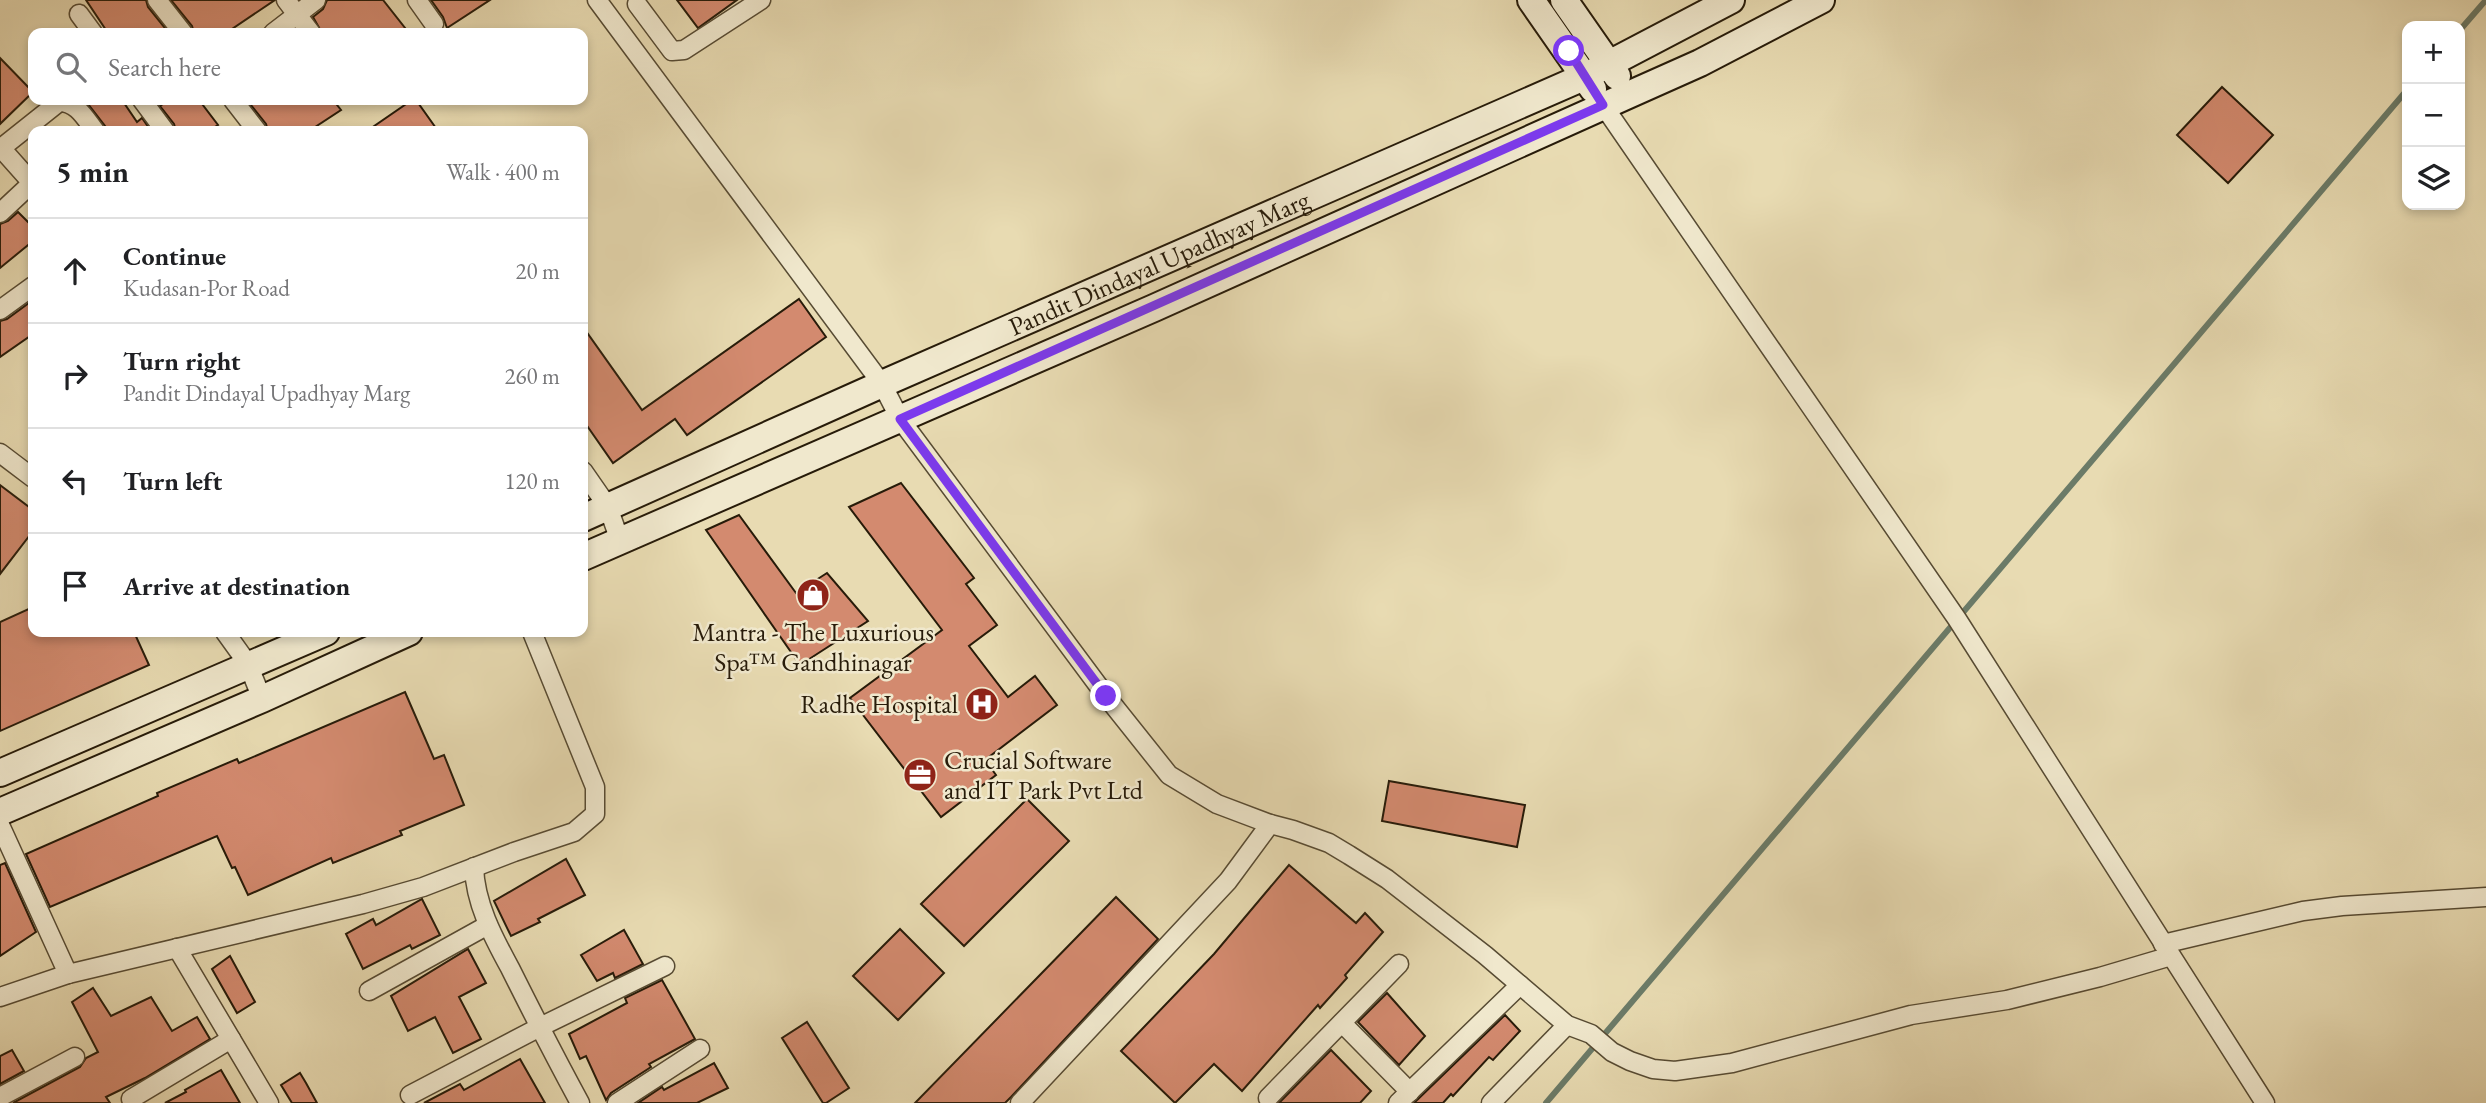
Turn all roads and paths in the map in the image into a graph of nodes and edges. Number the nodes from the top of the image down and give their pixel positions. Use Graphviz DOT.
graph roads {
  1 [pos="158,0"];
  2 [pos="316,0"];
  3 [pos="417,0"];
  4 [pos="597,0"];
  5 [pos="761,0"];
  6 [pos="1531,0"];
  7 [pos="1564,0"];
  8 [pos="1731,0"];
  9 [pos="1821,0"];
  10 [pos="640,2"];
  11 [pos="292,7"];
  12 [pos="79,14"];
  13 [pos="613,21"];
  14 [pos="434,23"];
  15 [pos="89,28"];
  16 [pos="179,28"];
  17 [pos="277,28"];
  18 [pos="307,28"];
  19 [pos="1610,62"];
  20 [pos="1586,76"];
  21 [pos="1615,101"];
  22 [pos="55,105"];
  23 [pos="74,105"];
  24 [pos="146,105"];
  25 [pos="237,105"];
  26 [pos="29,126"];
  27 [pos="91,126"];
  28 [pos="161,126"];
  29 [pos="253,126"];
  30 [pos="28,127"];
  31 [pos="1,149"];
  32 [pos="28,179"];
  33 [pos="28,188"];
  34 [pos="0,213"];
  35 [pos="28,289"];
  36 [pos="1,308"];
  37 [pos="882,384"];
  38 [pos="900,419"];
  39 [pos="0,453"];
  40 [pos="28,474"];
  41 [pos="588,478"];
  42 [pos="608,507"];
  43 [pos="588,516"];
  44 [pos="620,541"];
  45 [pos="588,555"];
  46 [pos="229,637"];
  47 [pos="314,637"];
  48 [pos="398,637"];
  49 [pos="534,637"];
  50 [pos="248,664"];
  51 [pos="262,699"];
  52 [pos="0,773"];
  53 [pos="0,812"];
  54 [pos="1270,824"];
  55 [pos="0,825"];
  56 [pos="474,867"];
  57 [pos="2486,897"];
  58 [pos="488,925"];
  59 [pos="177,948"];
  60 [pos="2167,950"];
  61 [pos="1399,964"];
  62 [pos="665,965"];
  63 [pos="68,974"];
  64 [pos="1520,985"];
  65 [pos="369,991"];
  66 [pos="0,997"];
  67 [pos="1342,1023"];
  68 [pos="1567,1025"];
  69 [pos="538,1028"];
  70 [pos="232,1039"];
  71 [pos="701,1049"];
  72 [pos="75,1057"];
  73 [pos="410,1095"];
  74 [pos="0,1097"];
  75 [pos="1404,1097"];
  76 [pos="1268,1098"];
  77 [pos="131,1099"];
  78 [pos="270,1103"];
  79 [pos="580,1103"];
  80 [pos="617,1103"];
  81 [pos="1020,1103"];
  82 [pos="1491,1103"];
  83 [pos="2265,1103"];
  1 -- 16 [label="street"];
  2 -- 11 [label="street"];
  3 -- 14 [label="street"];
  4 -- 13 [label="street"];
  5 -- 10 [label="street"];
  6 -- 20 [label="street"];
  7 -- 19 [label="street"];
  8 -- 19 [label="street, Pandit Dindayal Upadhyay Marg"];
  9 -- 21 [label="street, Pandit Dindayal Upadhyay Marg"];
  10 -- 13 [label="street"];
  11 -- 17 [label="street"];
  11 -- 18 [label="street"];
  12 -- 15 [label="street"];
  13 -- 37 [label="street"];
  19 -- 20 [label="street, Pandit Dindayal Upadhyay Marg"];
  19 -- 21 [label="street"];
  20 -- 21 [label="street"];
  20 -- 37 [label="street, Pandit Dindayal Upadhyay Marg"];
  21 -- 38 [label="street, Pandit Dindayal Upadhyay Marg"];
  21 -- 60 [label="street"];
  22 -- 26 [label="street"];
  23 -- 27 [label="street"];
  24 -- 28 [label="street"];
  25 -- 29 [label="street"];
  30 -- 31 [label="street"];
  31 -- 32 [label="street"];
  33 -- 34 [label="street"];
  35 -- 36 [label="street"];
  37 -- 38 [label="street"];
  37 -- 42 [label="street, Pandit Dindayal Upadhyay Marg"];
  38 -- 44 [label="street, Pandit Dindayal Upadhyay Marg"];
  38 -- 54 [label="street"];
  39 -- 40 [label="street"];
  41 -- 42 [label="street"];
  42 -- 43 [label="street, Pandit Dindayal Upadhyay Marg"];
  42 -- 44 [label="street"];
  44 -- 45 [label="street, Pandit Dindayal Upadhyay Marg"];
  46 -- 50 [label="street"];
  47 -- 50 [label="street"];
  48 -- 51 [label="street"];
  49 -- 56 [label="street"];
  50 -- 51 [label="street"];
  50 -- 52 [label="street"];
  51 -- 53 [label="street"];
  54 -- 64 [label="street"];
  54 -- 81 [label="street"];
  55 -- 63 [label="street"];
  56 -- 58 [label="street"];
  56 -- 59 [label="street"];
  57 -- 60 [label="street"];
  58 -- 65 [label="street"];
  58 -- 69 [label="street"];
  59 -- 63 [label="street"];
  59 -- 70 [label="street"];
  60 -- 68 [label="street"];
  60 -- 83 [label="street"];
  61 -- 67 [label="street"];
  62 -- 69 [label="street"];
  63 -- 66 [label="street"];
  64 -- 68 [label="street"];
  64 -- 75 [label="street"];
  67 -- 75 [label="street"];
  67 -- 76 [label="street"];
  68 -- 82 [label="street"];
  69 -- 73 [label="street"];
  69 -- 79 [label="street"];
  70 -- 77 [label="street"];
  70 -- 78 [label="street"];
  71 -- 80 [label="street"];
  72 -- 74 [label="street"];
}
